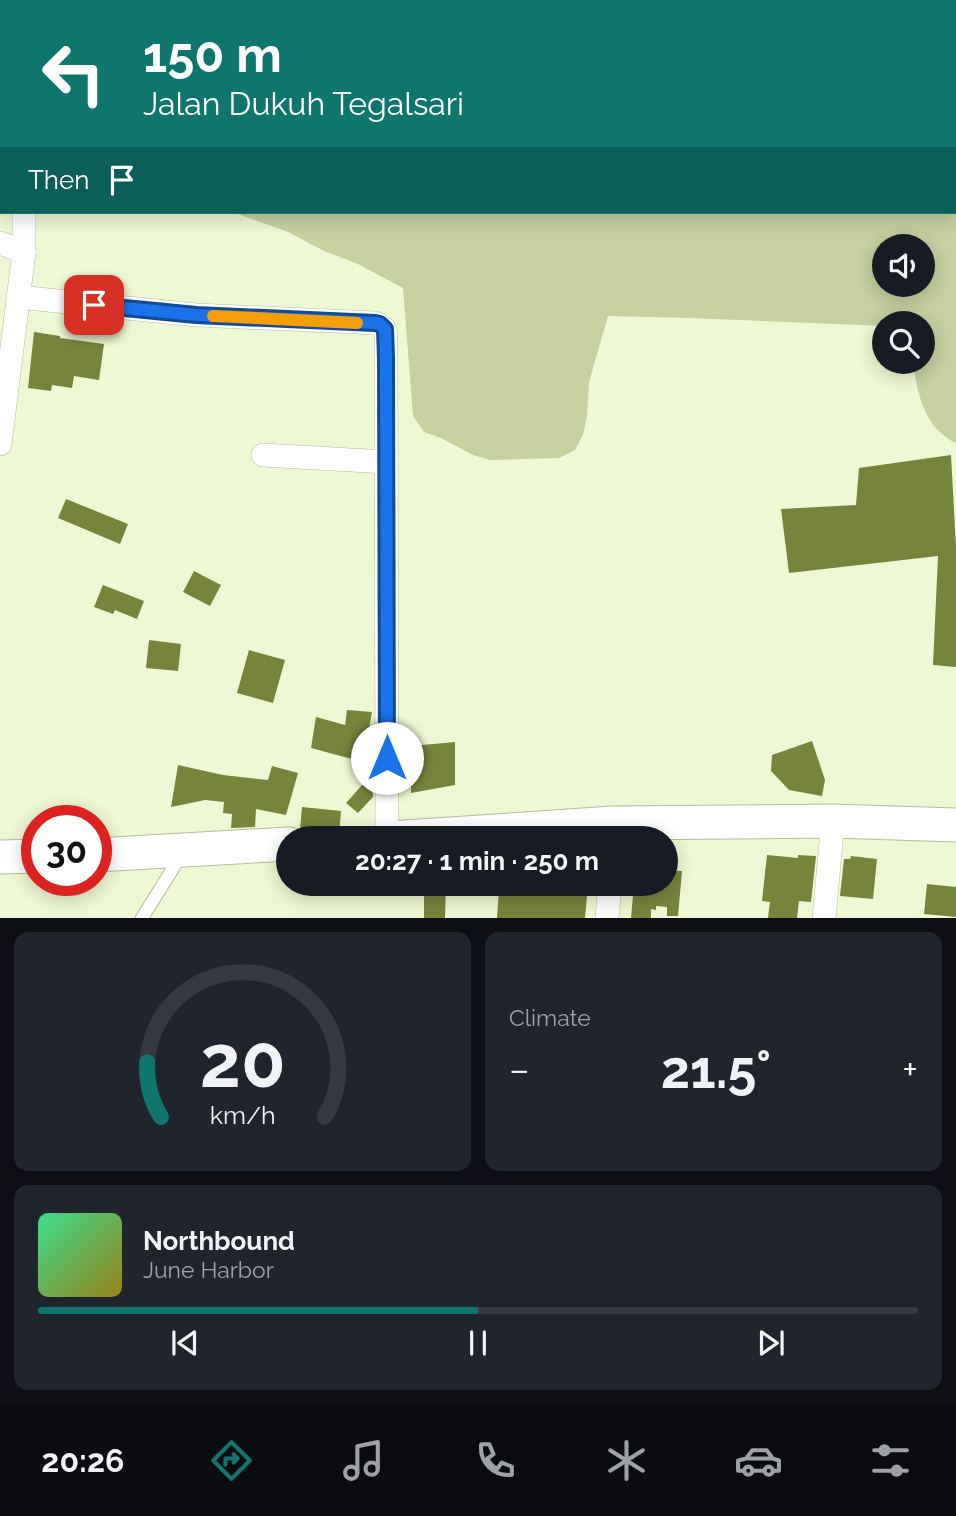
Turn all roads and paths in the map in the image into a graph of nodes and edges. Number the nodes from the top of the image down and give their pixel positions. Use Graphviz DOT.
graph roads {
  1 [pos="24,214"];
  2 [pos="0,243"];
  3 [pos="24,252"];
  4 [pos="18,297"];
  5 [pos="0,444"];
  6 [pos="263,455"];
  7 [pos="386,462"];
  8 [pos="833,821"];
  9 [pos="956,825"];
  10 [pos="388,826"];
  11 [pos="678,828"];
  12 [pos="276,845"];
  13 [pos="184,850"];
  14 [pos="112,854"];
  15 [pos="21,856"];
  16 [pos="0,857"];
  17 [pos="609,896"];
  18 [pos="142,918"];
  19 [pos="607,918"];
  20 [pos="824,918"];
  1 -- 3 [label="street"];
  2 -- 3 [label="street"];
  3 -- 4 [label="street"];
  4 -- 5 [label="street"];
  4 -- 7 [label="street"];
  6 -- 7 [label="street"];
  7 -- 10 [label="street"];
  8 -- 9 [label="main road"];
  8 -- 11 [label="main road"];
  8 -- 20 [label="street"];
  12 -- 13 [label="main road"];
  13 -- 14 [label="main road"];
  13 -- 18 [label="lane"];
  15 -- 16 [label="main road"];
  17 -- 19 [label="street"];
}
